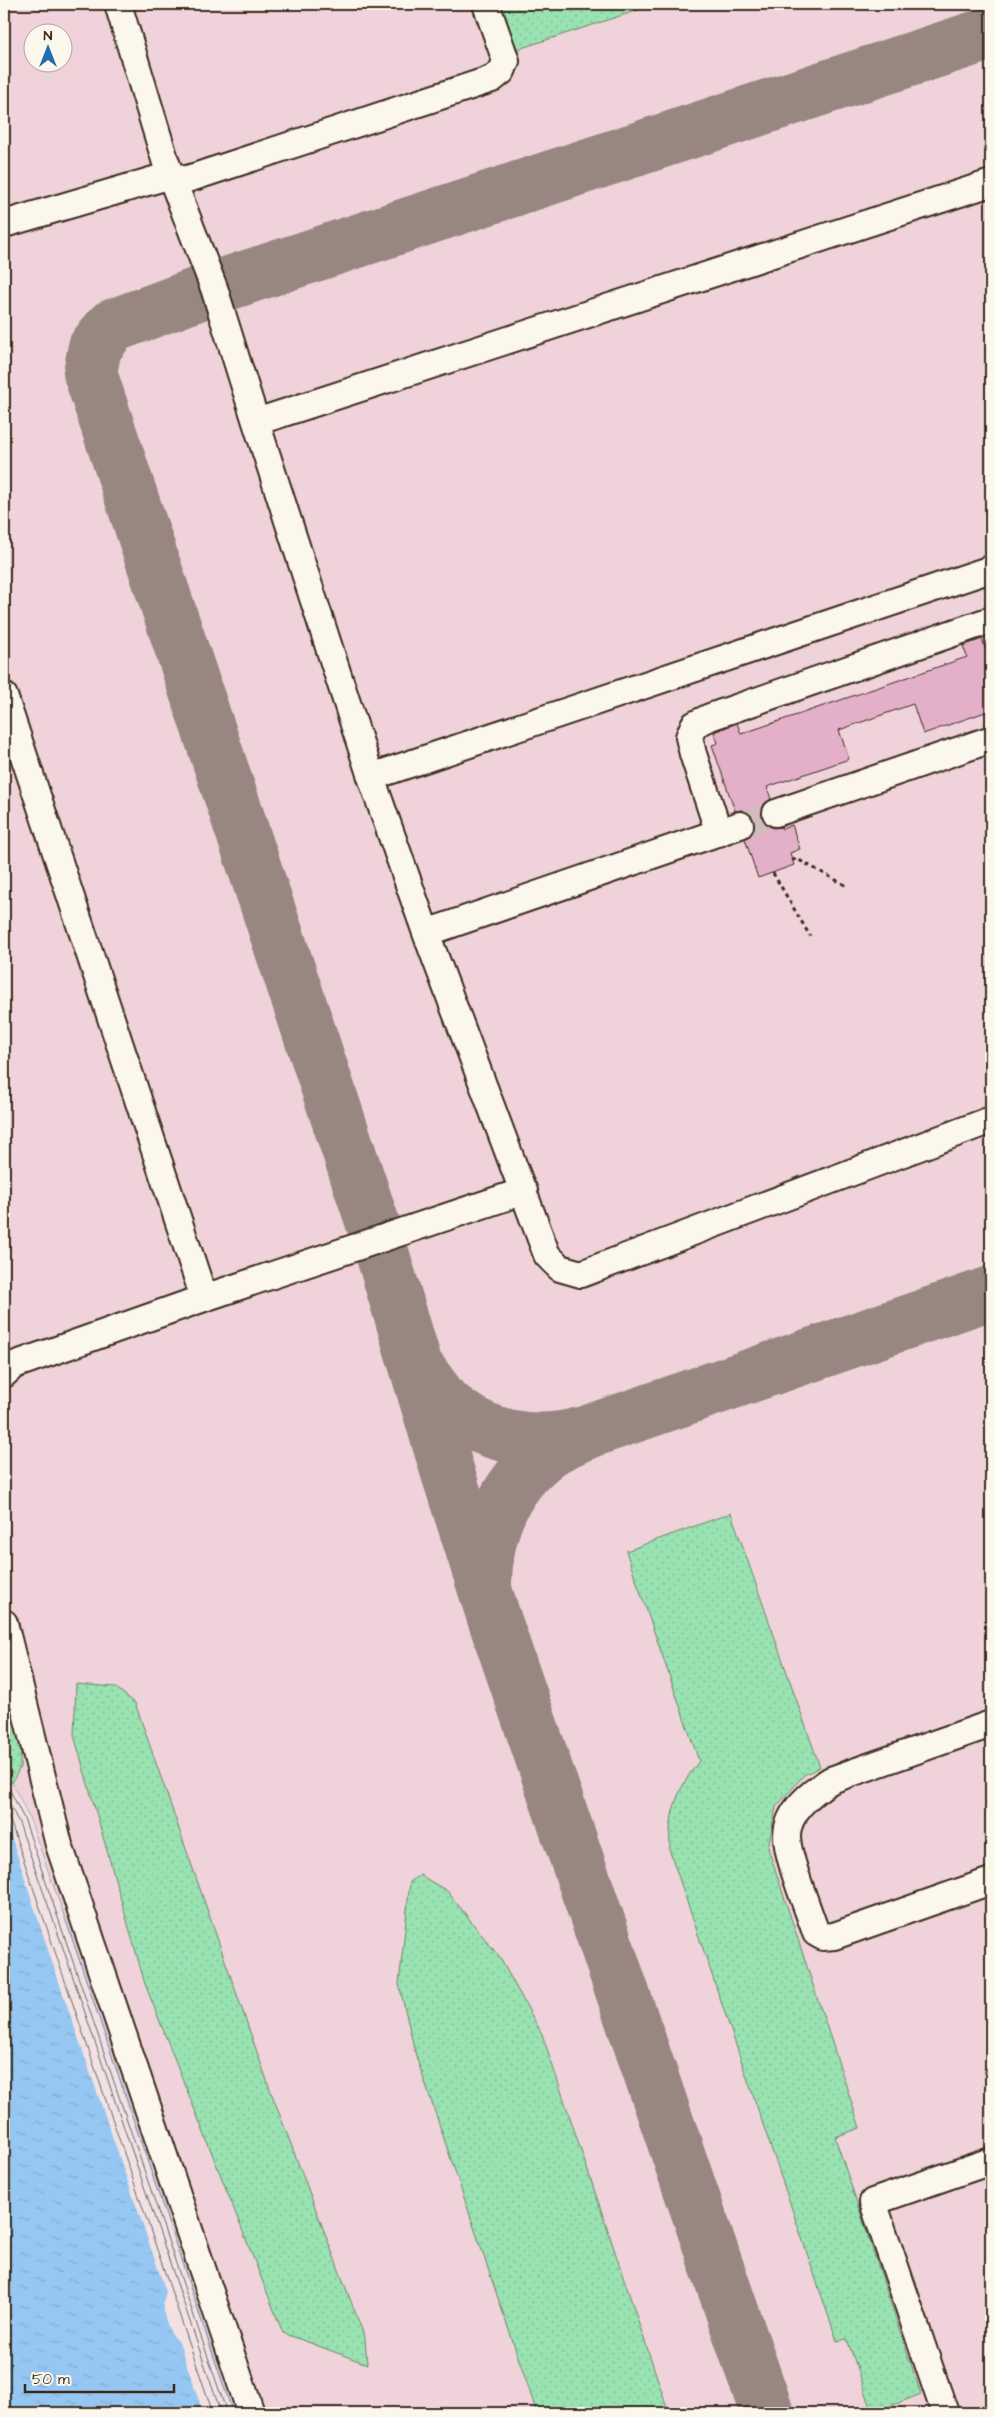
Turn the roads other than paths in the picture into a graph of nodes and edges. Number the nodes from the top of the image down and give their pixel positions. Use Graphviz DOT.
graph roads {
  1 [pos="118,4"];
  2 [pos="486,4"];
  3 [pos="171,175"];
  4 [pos="991,183"];
  5 [pos="4,224"];
  6 [pos="256,422"];
  7 [pos="991,569"];
  8 [pos="991,620"];
  9 [pos="4,696"];
  10 [pos="989,740"];
  11 [pos="371,777"];
  12 [pos="776,813"];
  13 [pos="426,933"];
  14 [pos="991,1120"];
  15 [pos="524,1192"];
  16 [pos="204,1298"];
  17 [pos="4,1374"];
  18 [pos="4,1623"];
  19 [pos="991,1724"];
  20 [pos="991,1881"];
  21 [pos="991,2161"];
  22 [pos="251,2413"];
  23 [pos="945,2413"];
  1 -- 3 [label="lane"];
  2 -- 3 [label="lane"];
  3 -- 5 [label="lane"];
  3 -- 6 [label="lane"];
  4 -- 6 [label="lane"];
  6 -- 11 [label="lane"];
  7 -- 11 [label="lane"];
  8 -- 13 [label="lane"];
  9 -- 16 [label="lane"];
  10 -- 12 [label="lane"];
  11 -- 13 [label="lane"];
  13 -- 15 [label="lane"];
  14 -- 15 [label="lane"];
  15 -- 16 [label="lane"];
  16 -- 17 [label="lane"];
  18 -- 22 [label="lane"];
  19 -- 20 [label="lane"];
  21 -- 23 [label="lane"];
}
